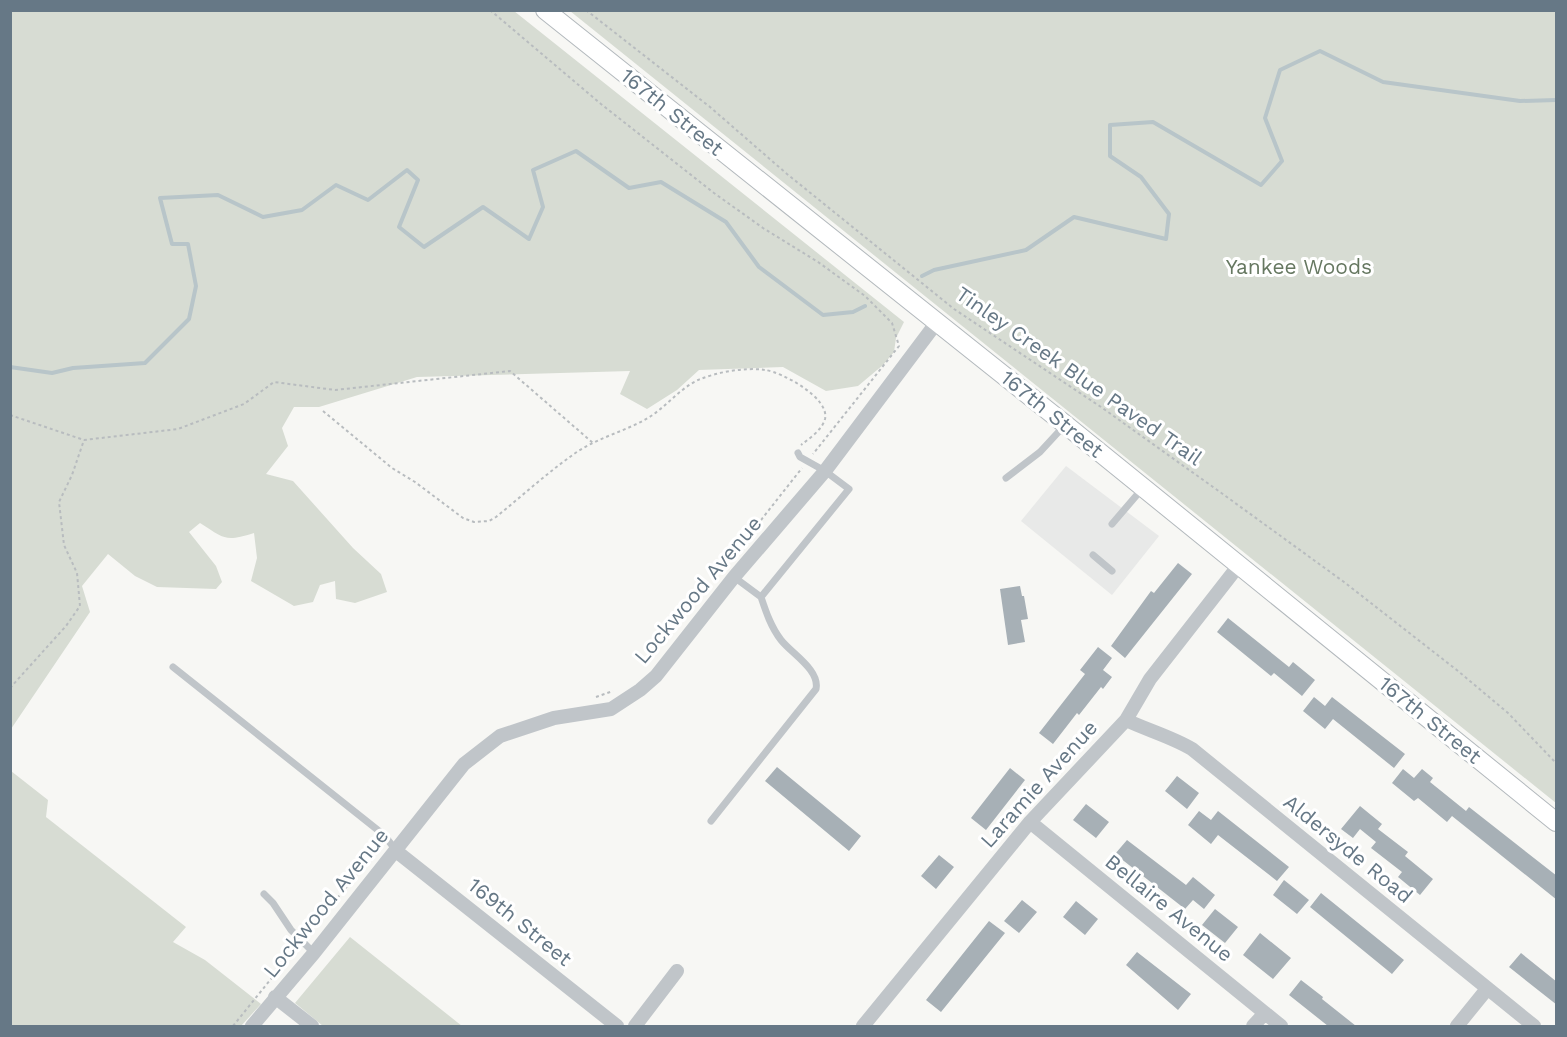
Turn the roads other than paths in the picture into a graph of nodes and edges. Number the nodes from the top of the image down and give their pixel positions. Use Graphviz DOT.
graph roads {
  1 [pos="545,10"];
  2 [pos="937,322"];
  3 [pos="1066,425"];
  4 [pos="798,453"];
  5 [pos="825,471"];
  6 [pos="1006,478"];
  7 [pos="1143,487"];
  8 [pos="1112,524"];
  9 [pos="1093,555"];
  10 [pos="1239,565"];
  11 [pos="1112,571"];
  12 [pos="734,577"];
  13 [pos="760,597"];
  14 [pos="173,667"];
  15 [pos="1126,720"];
  16 [pos="711,821"];
  17 [pos="1030,822"];
  18 [pos="1557,822"];
  19 [pos="396,851"];
  20 [pos="264,894"];
  21 [pos="314,953"];
  22 [pos="677,972"];
  23 [pos="1486,989"];
  24 [pos="276,997"];
  25 [pos="1264,1013"];
  26 [pos="252,1026"];
  27 [pos="312,1026"];
  28 [pos="617,1026"];
  29 [pos="635,1026"];
  30 [pos="863,1026"];
  31 [pos="1253,1026"];
  32 [pos="1281,1026"];
  33 [pos="1456,1026"];
  34 [pos="1534,1026"];
  1 -- 2 [label="main road, 167th Street"];
  2 -- 3 [label="main road, 167th Street"];
  2 -- 5 [label="street, Lockwood Avenue"];
  3 -- 6 [label="lane"];
  3 -- 7 [label="main road, 167th Street"];
  4 -- 5 [label="lane"];
  5 -- 12 [label="street, Lockwood Avenue"];
  5 -- 13 [label="lane"];
  7 -- 8 [label="lane"];
  7 -- 10 [label="main road, 167th Street"];
  9 -- 11 [label="lane"];
  10 -- 15 [label="street, Laramie Avenue"];
  10 -- 18 [label="main road, 167th Street"];
  12 -- 13 [label="lane"];
  12 -- 19 [label="street, Lockwood Avenue"];
  13 -- 16 [label="lane"];
  14 -- 19 [label="lane"];
  15 -- 17 [label="street, Laramie Avenue"];
  15 -- 23 [label="street, Aldersyde Road"];
  17 -- 25 [label="street, Bellaire Avenue"];
  17 -- 30 [label="street, Laramie Avenue"];
  19 -- 21 [label="street, Lockwood Avenue"];
  19 -- 28 [label="street, 169th Street"];
  20 -- 21 [label="lane"];
  21 -- 24 [label="street, Lockwood Avenue"];
  22 -- 29 [label="street"];
  23 -- 33 [label="street"];
  23 -- 34 [label="street, Aldersyde Road"];
  24 -- 26 [label="street, Lockwood Avenue"];
  24 -- 27 [label="street"];
  25 -- 31 [label="street"];
  25 -- 32 [label="street, Bellaire Avenue"];
}
